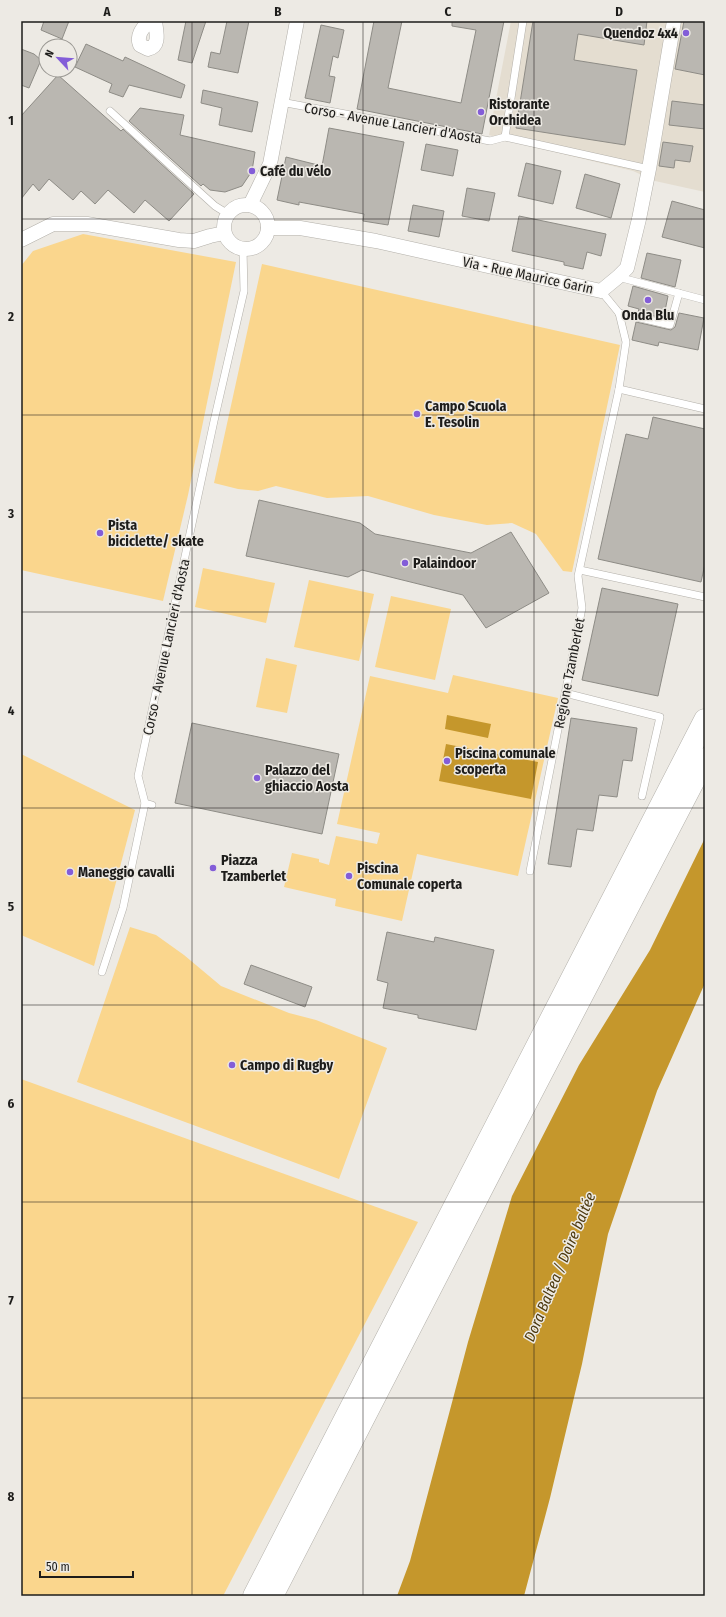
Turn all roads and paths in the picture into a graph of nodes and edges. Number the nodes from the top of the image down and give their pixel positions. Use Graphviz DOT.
graph roads {
  1 [pos="149,21"];
  2 [pos="156,21"];
  3 [pos="297,21"];
  4 [pos="523,21"];
  5 [pos="674,21"];
  6 [pos="281,102"];
  7 [pos="110,111"];
  8 [pos="505,136"];
  9 [pos="649,169"];
  10 [pos="250,205"];
  11 [pos="228,214"];
  12 [pos="268,228"];
  13 [pos="224,233"];
  14 [pos="21,240"];
  15 [pos="243,249"];
  16 [pos="618,277"];
  17 [pos="601,291"];
  18 [pos="679,293"];
  19 [pos="705,300"];
  20 [pos="619,313"];
  21 [pos="619,389"];
  22 [pos="705,409"];
  23 [pos="580,570"];
  24 [pos="705,597"];
  25 [pos="565,693"];
  26 [pos="705,720"];
  27 [pos="705,759"];
  28 [pos="642,796"];
  29 [pos="530,871"];
  30 [pos="102,972"];
  31 [pos="254,1596"];
  32 [pos="272,1596"];
  1 -- 2 [label="street"];
  3 -- 6 [label="street"];
  4 -- 8 [label="lane"];
  5 -- 9 [label="street, Via - Rue Maurice Garin"];
  6 -- 8 [label="lane, Corso - Avenue Lancieri d'Aosta"];
  6 -- 10 [label="street"];
  7 -- 11 [label="lane"];
  8 -- 9 [label="lane, Corso - Avenue Lancieri d'Aosta"];
  9 -- 16 [label="street, Via - Rue Maurice Garin"];
  10 -- 11 [label="street"];
  10 -- 12 [label="street"];
  11 -- 13 [label="street"];
  12 -- 15 [label="street"];
  12 -- 17 [label="street, Via - Rue Maurice Garin"];
  13 -- 14 [label="street"];
  13 -- 15 [label="street"];
  15 -- 30 [label="lane, Corso - Avenue Lancieri d'Aosta"];
  16 -- 17 [label="street, Via - Rue Maurice Garin"];
  16 -- 18 [label="lane"];
  17 -- 20 [label="lane, Regione Tzamberlet"];
  18 -- 19 [label="lane"];
  18 -- 20 [label="lane"];
  20 -- 21 [label="lane, Regione Tzamberlet"];
  21 -- 22 [label="lane"];
  21 -- 23 [label="lane, Regione Tzamberlet"];
  23 -- 24 [label="lane"];
  23 -- 25 [label="lane, Regione Tzamberlet"];
  25 -- 28 [label="lane"];
  25 -- 29 [label="lane, Regione Tzamberlet"];
  26 -- 31 [label="highway"];
  27 -- 32 [label="highway"];
}
